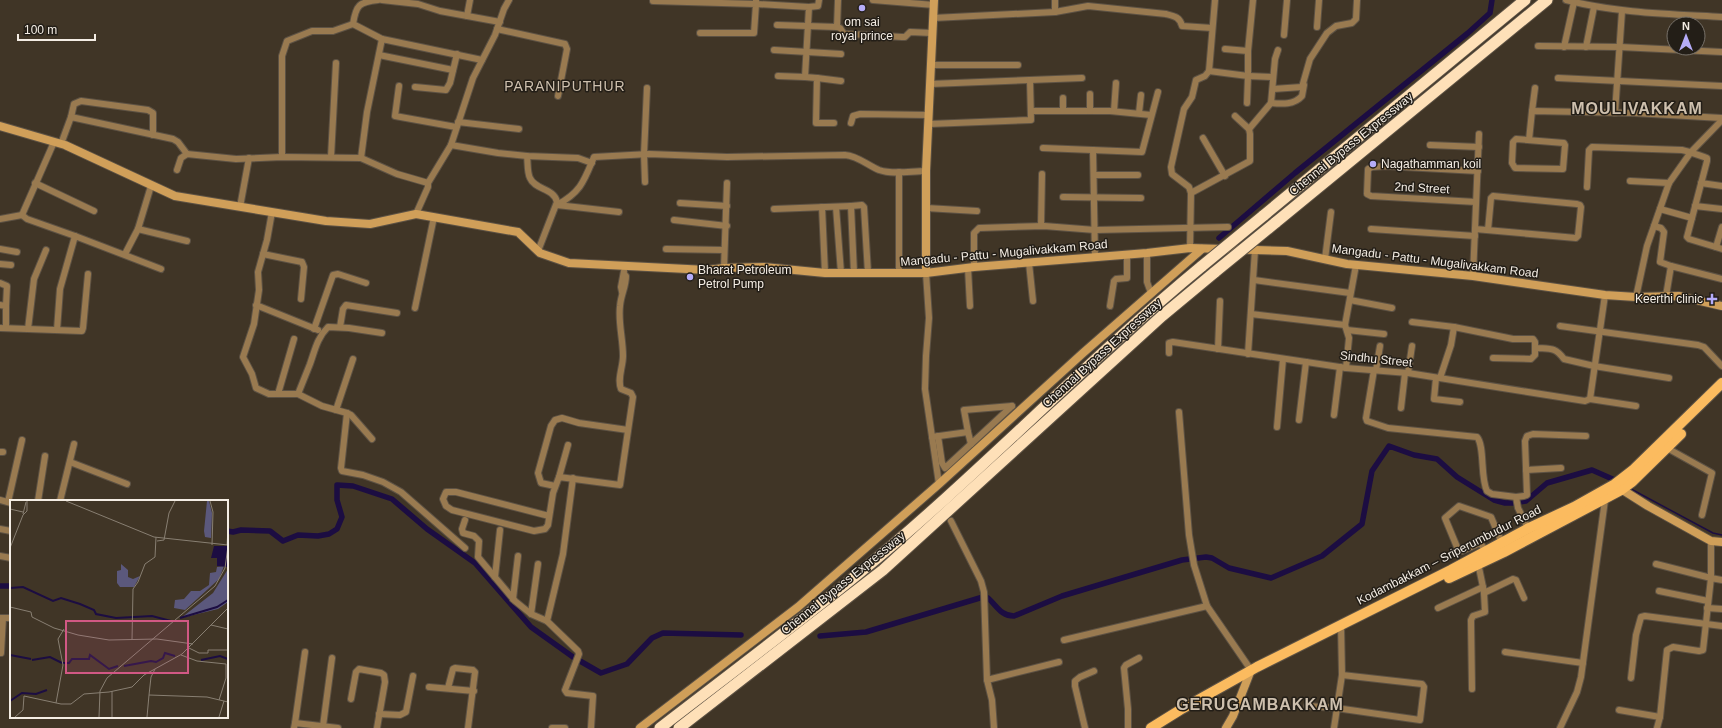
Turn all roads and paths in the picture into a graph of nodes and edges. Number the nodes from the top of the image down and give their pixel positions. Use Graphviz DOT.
graph roads {
  1 [pos="378,0"];
  2 [pos="382,0"];
  3 [pos="470,0"];
  4 [pos="509,0"];
  5 [pos="646,0"];
  6 [pos="819,0"];
  7 [pos="838,0"];
  8 [pos="873,0"];
  9 [pos="1055,0"];
  10 [pos="1116,0"];
  11 [pos="1215,0"];
  12 [pos="1253,0"];
  13 [pos="1287,0"];
  14 [pos="1319,0"];
  15 [pos="1357,0"];
  16 [pos="1525,0"];
  17 [pos="1547,0"];
  18 [pos="1566,0"];
  19 [pos="653,1"];
  20 [pos="756,2"];
  21 [pos="934,2"];
  22 [pos="1574,2"];
  23 [pos="1088,3"];
  24 [pos="809,7"];
  25 [pos="1594,7"];
  26 [pos="1116,8"];
  27 [pos="1622,11"];
  28 [pos="1055,12"];
  29 [pos="468,16"];
  30 [pos="1722,17"];
  31 [pos="933,18"];
  32 [pos="500,22"];
  33 [pos="353,24"];
  34 [pos="777,25"];
  35 [pos="808,26"];
  36 [pos="837,27"];
  37 [pos="1317,27"];
  38 [pos="1212,28"];
  39 [pos="497,29"];
  40 [pos="700,33"];
  41 [pos="932,33"];
  42 [pos="1284,35"];
  43 [pos="382,39"];
  44 [pos="1538,46"];
  45 [pos="1564,47"];
  46 [pos="1586,47"];
  47 [pos="1620,47"];
  48 [pos="1225,49"];
  49 [pos="774,50"];
  50 [pos="1278,50"];
  51 [pos="1248,51"];
  52 [pos="807,52"];
  53 [pos="1722,52"];
  54 [pos="457,54"];
  55 [pos="841,54"];
  56 [pos="379,55"];
  57 [pos="482,60"];
  58 [pos="336,63"];
  59 [pos="931,65"];
  60 [pos="1018,65"];
  61 [pos="453,70"];
  62 [pos="1209,70"];
  63 [pos="778,76"];
  64 [pos="1248,76"];
  65 [pos="805,77"];
  66 [pos="1273,77"];
  67 [pos="817,78"];
  68 [pos="1082,78"];
  69 [pos="1558,78"];
  70 [pos="1030,80"];
  71 [pos="1617,80"];
  72 [pos="841,81"];
  73 [pos="930,84"];
  74 [pos="1116,84"];
  75 [pos="1304,85"];
  76 [pos="399,86"];
  77 [pos="1722,86"];
  78 [pos="415,87"];
  79 [pos="647,88"];
  80 [pos="1535,88"];
  81 [pos="1273,89"];
  82 [pos="1158,92"];
  83 [pos="1090,94"];
  84 [pos="558,96"];
  85 [pos="1141,96"];
  86 [pos="1063,98"];
  87 [pos="1247,103"];
  88 [pos="1271,103"];
  89 [pos="1063,111"];
  90 [pos="1090,111"];
  91 [pos="1114,111"];
  92 [pos="1031,112"];
  93 [pos="1532,112"];
  94 [pos="1139,113"];
  95 [pos="1615,113"];
  96 [pos="928,115"];
  97 [pos="1151,115"];
  98 [pos="1235,116"];
  99 [pos="71,118"];
  100 [pos="1722,119"];
  101 [pos="834,123"];
  102 [pos="851,123"];
  103 [pos="457,124"];
  104 [pos="929,124"];
  105 [pos="0,126"];
  106 [pos="519,128"];
  107 [pos="1249,129"];
  108 [pos="1479,134"];
  109 [pos="153,135"];
  110 [pos="1203,138"];
  111 [pos="1529,140"];
  112 [pos="57,143"];
  113 [pos="450,145"];
  114 [pos="1430,145"];
  115 [pos="1479,147"];
  116 [pos="1043,148"];
  117 [pos="1093,150"];
  118 [pos="1691,152"];
  119 [pos="187,154"];
  120 [pos="644,154"];
  121 [pos="527,156"];
  122 [pos="282,157"];
  123 [pos="331,157"];
  124 [pos="249,158"];
  125 [pos="361,158"];
  126 [pos="592,163"];
  127 [pos="177,170"];
  128 [pos="926,171"];
  129 [pos="1478,171"];
  130 [pos="899,172"];
  131 [pos="1042,174"];
  132 [pos="1094,175"];
  133 [pos="1138,175"];
  134 [pos="1225,176"];
  135 [pos="1630,181"];
  136 [pos="645,182"];
  137 [pos="428,183"];
  138 [pos="727,183"];
  139 [pos="1669,183"];
  140 [pos="35,184"];
  141 [pos="1701,184"];
  142 [pos="151,186"];
  143 [pos="1722,186"];
  144 [pos="1588,187"];
  145 [pos="1191,193"];
  146 [pos="1063,196"];
  147 [pos="1095,197"];
  148 [pos="1141,198"];
  149 [pos="1476,202"];
  150 [pos="680,203"];
  151 [pos="557,205"];
  152 [pos="727,206"];
  153 [pos="851,206"];
  154 [pos="1695,206"];
  155 [pos="240,207"];
  156 [pos="822,207"];
  157 [pos="836,207"];
  158 [pos="926,208"];
  159 [pos="774,209"];
  160 [pos="1660,209"];
  161 [pos="1722,209"];
  162 [pos="94,211"];
  163 [pos="977,211"];
  164 [pos="272,212"];
  165 [pos="619,212"];
  166 [pos="1331,212"];
  167 [pos="416,214"];
  168 [pos="22,215"];
  169 [pos="434,217"];
  170 [pos="1692,218"];
  171 [pos="0,219"];
  172 [pos="674,220"];
  173 [pos="727,226"];
  174 [pos="1041,226"];
  175 [pos="1654,226"];
  176 [pos="1228,227"];
  177 [pos="1722,227"];
  178 [pos="1191,228"];
  179 [pos="138,229"];
  180 [pos="1371,229"];
  181 [pos="1475,229"];
  182 [pos="1095,230"];
  183 [pos="1488,230"];
  184 [pos="75,236"];
  185 [pos="1475,236"];
  186 [pos="187,241"];
  187 [pos="1190,248"];
  188 [pos="1202,248"];
  189 [pos="1719,248"];
  190 [pos="0,249"];
  191 [pos="666,249"];
  192 [pos="46,250"];
  193 [pos="724,250"];
  194 [pos="1256,250"];
  195 [pos="538,251"];
  196 [pos="17,252"];
  197 [pos="1147,253"];
  198 [pos="125,254"];
  199 [pos="263,254"];
  200 [pos="1127,255"];
  201 [pos="1095,257"];
  202 [pos="1325,260"];
  203 [pos="1029,263"];
  204 [pos="0,264"];
  205 [pos="11,266"];
  206 [pos="1356,266"];
  207 [pos="1671,266"];
  208 [pos="724,268"];
  209 [pos="971,268"];
  210 [pos="161,269"];
  211 [pos="624,270"];
  212 [pos="824,273"];
  213 [pos="841,273"];
  214 [pos="854,273"];
  215 [pos="868,273"];
  216 [pos="899,273"];
  217 [pos="926,273"];
  218 [pos="88,274"];
  219 [pos="1473,276"];
  220 [pos="1722,279"];
  221 [pos="1254,280"];
  222 [pos="0,283"];
  223 [pos="366,283"];
  224 [pos="1151,293"];
  225 [pos="1350,293"];
  226 [pos="1605,296"];
  227 [pos="1666,296"];
  228 [pos="1636,297"];
  229 [pos="301,299"];
  230 [pos="1350,300"];
  231 [pos="1033,301"];
  232 [pos="1220,301"];
  233 [pos="3,305"];
  234 [pos="256,305"];
  235 [pos="970,306"];
  236 [pos="1110,306"];
  237 [pos="1722,306"];
  238 [pos="415,308"];
  239 [pos="1392,308"];
  240 [pos="397,313"];
  241 [pos="1251,314"];
  242 [pos="1412,322"];
  243 [pos="1560,326"];
  244 [pos="1454,327"];
  245 [pos="2,328"];
  246 [pos="340,328"];
  247 [pos="1346,328"];
  248 [pos="28,329"];
  249 [pos="314,329"];
  250 [pos="57,330"];
  251 [pos="1600,331"];
  252 [pos="0,332"];
  253 [pos="323,332"];
  254 [pos="382,333"];
  255 [pos="1384,334"];
  256 [pos="294,339"];
  257 [pos="1380,346"];
  258 [pos="1412,346"];
  259 [pos="1536,348"];
  260 [pos="1218,349"];
  261 [pos="1169,353"];
  262 [pos="1248,354"];
  263 [pos="1493,358"];
  264 [pos="353,359"];
  265 [pos="1284,359"];
  266 [pos="1306,362"];
  267 [pos="1594,366"];
  268 [pos="1722,366"];
  269 [pos="1343,368"];
  270 [pos="1375,370"];
  271 [pos="1406,373"];
  272 [pos="1438,378"];
  273 [pos="1669,378"];
  274 [pos="1722,383"];
  275 [pos="1722,390"];
  276 [pos="278,394"];
  277 [pos="298,394"];
  278 [pos="1590,399"];
  279 [pos="1460,402"];
  280 [pos="1636,406"];
  281 [pos="1401,408"];
  282 [pos="336,410"];
  283 [pos="347,412"];
  284 [pos="1179,412"];
  285 [pos="1334,415"];
  286 [pos="1299,420"];
  287 [pos="1277,427"];
  288 [pos="628,430"];
  289 [pos="968,432"];
  290 [pos="935,436"];
  291 [pos="1586,436"];
  292 [pos="372,439"];
  293 [pos="22,440"];
  294 [pos="74,444"];
  295 [pos="971,444"];
  296 [pos="568,445"];
  297 [pos="1667,448"];
  298 [pos="45,456"];
  299 [pos="70,462"];
  300 [pos="1562,468"];
  301 [pos="1526,470"];
  302 [pos="559,477"];
  303 [pos="573,478"];
  304 [pos="128,484"];
  305 [pos="939,484"];
  306 [pos="555,486"];
  307 [pos="1618,487"];
  308 [pos="1516,498"];
  309 [pos="0,500"];
  310 [pos="11,500"];
  311 [pos="38,500"];
  312 [pos="60,500"];
  313 [pos="1605,500"];
  314 [pos="10,503"];
  315 [pos="1702,515"];
  316 [pos="549,516"];
  317 [pos="465,520"];
  318 [pos="951,521"];
  319 [pos="0,529"];
  320 [pos="500,530"];
  321 [pos="10,531"];
  322 [pos="1530,532"];
  323 [pos="1711,541"];
  324 [pos="1722,542"];
  325 [pos="1502,543"];
  326 [pos="465,548"];
  327 [pos="1486,551"];
  328 [pos="0,556"];
  329 [pos="518,556"];
  330 [pos="10,558"];
  331 [pos="1477,560"];
  332 [pos="538,564"];
  333 [pos="1656,564"];
  334 [pos="496,577"];
  335 [pos="1711,578"];
  336 [pos="1722,580"];
  337 [pos="1483,590"];
  338 [pos="1659,591"];
  339 [pos="1524,598"];
  340 [pos="513,599"];
  341 [pos="1708,601"];
  342 [pos="1207,606"];
  343 [pos="1438,608"];
  344 [pos="1708,608"];
  345 [pos="1722,609"];
  346 [pos="531,614"];
  347 [pos="2,618"];
  348 [pos="547,621"];
  349 [pos="1705,625"];
  350 [pos="1722,626"];
  351 [pos="1341,628"];
  352 [pos="1064,640"];
  353 [pos="306,652"];
  354 [pos="1505,652"];
  355 [pos="1,653"];
  356 [pos="332,658"];
  357 [pos="1139,658"];
  358 [pos="1059,662"];
  359 [pos="1583,663"];
  360 [pos="1094,671"];
  361 [pos="1250,674"];
  362 [pos="1342,675"];
  363 [pos="413,676"];
  364 [pos="1631,678"];
  365 [pos="987,680"];
  366 [pos="429,687"];
  367 [pos="448,688"];
  368 [pos="1472,689"];
  369 [pos="474,691"];
  370 [pos="351,699"];
  371 [pos="1307,706"];
  372 [pos="1336,708"];
  373 [pos="1619,710"];
  374 [pos="380,714"];
  375 [pos="1660,717"];
  376 [pos="1420,720"];
  377 [pos="295,725"];
  378 [pos="323,726"];
  379 [pos="338,728"];
  380 [pos="377,728"];
  381 [pos="468,728"];
  382 [pos="552,728"];
  383 [pos="565,728"];
  384 [pos="591,728"];
  385 [pos="640,728"];
  386 [pos="660,728"];
  387 [pos="679,728"];
  388 [pos="994,728"];
  389 [pos="1085,728"];
  390 [pos="1128,728"];
  391 [pos="1151,728"];
  392 [pos="1226,728"];
  393 [pos="1334,728"];
  394 [pos="1420,728"];
  395 [pos="1560,728"];
  396 [pos="1657,728"];
  1 -- 33 [label="street"];
  2 -- 29 [label="street"];
  3 -- 29 [label="street"];
  4 -- 32 [label="street"];
  5 -- 19 [label="street"];
  6 -- 24 [label="street"];
  7 -- 36 [label="street"];
  8 -- 21 [label="street"];
  9 -- 28 [label="street"];
  10 -- 26 [label="street"];
  11 -- 38 [label="street"];
  12 -- 51 [label="street"];
  13 -- 42 [label="street"];
  14 -- 37 [label="street"];
  15 -- 75 [label="street"];
  16 -- 386 [label="highway, Chennai Bypass Expressway, bridge"];
  17 -- 387 [label="highway, Chennai Bypass Expressway, bridge"];
  18 -- 22 [label="street"];
  19 -- 20 [label="street"];
  20 -- 24 [label="street"];
  20 -- 40 [label="street"];
  21 -- 31 [label="street"];
  22 -- 25 [label="street"];
  22 -- 45 [label="street"];
  23 -- 26 [label="street"];
  23 -- 28 [label="street"];
  24 -- 35 [label="street"];
  25 -- 27 [label="street"];
  25 -- 46 [label="street"];
  26 -- 38 [label="street"];
  27 -- 30 [label="street"];
  27 -- 47 [label="street"];
  28 -- 31 [label="street"];
  29 -- 32 [label="street"];
  31 -- 41 [label="street"];
  32 -- 39 [label="street"];
  33 -- 43 [label="street"];
  33 -- 122 [label="street"];
  34 -- 35 [label="street"];
  35 -- 36 [label="street"];
  35 -- 52 [label="street"];
  36 -- 41 [label="street"];
  38 -- 62 [label="street"];
  39 -- 57 [label="street"];
  39 -- 84 [label="street"];
  41 -- 59 [label="street"];
  43 -- 54 [label="street"];
  43 -- 56 [label="street"];
  44 -- 45 [label="street"];
  45 -- 46 [label="street"];
  46 -- 47 [label="street"];
  47 -- 53 [label="street"];
  47 -- 71 [label="street"];
  48 -- 51 [label="street"];
  49 -- 52 [label="street"];
  50 -- 66 [label="street"];
  51 -- 64 [label="street"];
  52 -- 55 [label="street"];
  52 -- 65 [label="street"];
  54 -- 57 [label="street"];
  54 -- 61 [label="street"];
  56 -- 61 [label="street"];
  56 -- 125 [label="street"];
  57 -- 103 [label="street"];
  58 -- 123 [label="street"];
  59 -- 60 [label="street"];
  59 -- 73 [label="street"];
  61 -- 78 [label="street"];
  62 -- 64 [label="street"];
  62 -- 145 [label="street"];
  63 -- 65 [label="street"];
  64 -- 66 [label="street"];
  64 -- 87 [label="street"];
  65 -- 67 [label="street"];
  66 -- 81 [label="street"];
  67 -- 72 [label="street"];
  67 -- 101 [label="street"];
  68 -- 70 [label="street"];
  69 -- 71 [label="street"];
  70 -- 73 [label="street"];
  70 -- 92 [label="street"];
  71 -- 77 [label="street"];
  71 -- 95 [label="street"];
  73 -- 96 [label="street"];
  74 -- 91 [label="street"];
  75 -- 81 [label="street"];
  75 -- 88 [label="street"];
  76 -- 103 [label="street"];
  79 -- 120 [label="street"];
  80 -- 93 [label="street"];
  81 -- 88 [label="street"];
  82 -- 97 [label="street"];
  83 -- 90 [label="street"];
  85 -- 94 [label="street"];
  86 -- 89 [label="street"];
  88 -- 107 [label="street"];
  89 -- 90 [label="street"];
  89 -- 92 [label="street"];
  90 -- 91 [label="street"];
  91 -- 94 [label="street"];
  92 -- 104 [label="street"];
  93 -- 95 [label="street"];
  93 -- 111 [label="street"];
  94 -- 97 [label="street"];
  95 -- 100 [label="street"];
  96 -- 102 [label="street"];
  96 -- 104 [label="street"];
  97 -- 117 [label="street"];
  98 -- 107 [label="street"];
  99 -- 109 [label="street"];
  99 -- 109 [label="street"];
  99 -- 112 [label="street"];
  100 -- 118 [label="street"];
  103 -- 106 [label="street"];
  103 -- 113 [label="street"];
  104 -- 128 [label="street"];
  105 -- 112 [label="street, Mangadu - Pattu - Mugalivakkam Road"];
  107 -- 134 [label="street"];
  108 -- 115 [label="street"];
  109 -- 119 [label="street"];
  110 -- 134 [label="street"];
  111 -- 111 [label="street"];
  112 -- 140 [label="street"];
  112 -- 142 [label="street, Mangadu - Pattu - Mugalivakkam Road"];
  113 -- 121 [label="street"];
  113 -- 137 [label="street"];
  114 -- 115 [label="street"];
  115 -- 129 [label="street"];
  116 -- 117 [label="street"];
  117 -- 132 [label="street"];
  118 -- 139 [label="street"];
  118 -- 141 [label="street"];
  118 -- 144 [label="street"];
  119 -- 124 [label="street"];
  119 -- 127 [label="street"];
  120 -- 126 [label="street"];
  120 -- 130 [label="street"];
  120 -- 136 [label="street"];
  121 -- 126 [label="street"];
  121 -- 151 [label="street"];
  122 -- 123 [label="street"];
  122 -- 124 [label="street"];
  123 -- 125 [label="street"];
  124 -- 155 [label="street"];
  125 -- 137 [label="street"];
  126 -- 151 [label="street"];
  128 -- 130 [label="street"];
  128 -- 158 [label="street"];
  129 -- 149 [label="street"];
  129 -- 149 [label="street, 2nd Street"];
  130 -- 216 [label="street"];
  131 -- 174 [label="street"];
  132 -- 133 [label="street"];
  132 -- 147 [label="street"];
  134 -- 145 [label="street"];
  135 -- 139 [label="street"];
  137 -- 167 [label="street"];
  138 -- 152 [label="street"];
  139 -- 160 [label="street"];
  140 -- 162 [label="street"];
  140 -- 168 [label="street"];
  141 -- 143 [label="street"];
  141 -- 154 [label="street"];
  142 -- 155 [label="street, Mangadu - Pattu - Mugalivakkam Road"];
  142 -- 179 [label="street"];
  145 -- 178 [label="street"];
  146 -- 147 [label="street"];
  147 -- 148 [label="street"];
  147 -- 182 [label="street"];
  149 -- 181 [label="street"];
  150 -- 152 [label="street"];
  151 -- 165 [label="street"];
  151 -- 195 [label="street"];
  152 -- 173 [label="street"];
  153 -- 157 [label="street"];
  153 -- 214 [label="street"];
  153 -- 215 [label="street"];
  154 -- 161 [label="street"];
  154 -- 170 [label="street"];
  155 -- 164 [label="street, Mangadu - Pattu - Mugalivakkam Road"];
  156 -- 157 [label="street"];
  156 -- 159 [label="street"];
  156 -- 212 [label="street"];
  157 -- 213 [label="street"];
  158 -- 163 [label="street"];
  158 -- 217 [label="street"];
  160 -- 170 [label="street"];
  160 -- 175 [label="street"];
  164 -- 167 [label="street, Mangadu - Pattu - Mugalivakkam Road"];
  164 -- 199 [label="street"];
  166 -- 202 [label="street"];
  167 -- 169 [label="street, Mangadu - Pattu - Mugalivakkam Road"];
  168 -- 171 [label="street"];
  168 -- 184 [label="street"];
  169 -- 195 [label="street, Mangadu - Pattu - Mugalivakkam Road"];
  169 -- 238 [label="street"];
  170 -- 189 [label="street"];
  172 -- 173 [label="street"];
  173 -- 193 [label="street"];
  174 -- 182 [label="street"];
  174 -- 209 [label="street"];
  175 -- 207 [label="street"];
  175 -- 228 [label="street"];
  176 -- 178 [label="street"];
  177 -- 189 [label="street"];
  178 -- 182 [label="street"];
  178 -- 187 [label="street"];
  179 -- 186 [label="street"];
  179 -- 198 [label="street"];
  180 -- 185 [label="street"];
  181 -- 183 [label="street"];
  181 -- 185 [label="street"];
  182 -- 201 [label="street"];
  183 -- 183 [label="street"];
  184 -- 198 [label="street"];
  184 -- 250 [label="street"];
  185 -- 219 [label="street"];
  187 -- 188 [label="street, Mangadu - Pattu - Mugalivakkam Road"];
  187 -- 197 [label="street, Mangadu - Pattu - Mugalivakkam Road"];
  188 -- 194 [label="street, Mangadu - Pattu - Mugalivakkam Road"];
  188 -- 224 [label="street"];
  190 -- 196 [label="street"];
  191 -- 193 [label="street"];
  192 -- 248 [label="street"];
  193 -- 208 [label="street"];
  194 -- 202 [label="street, Mangadu - Pattu - Mugalivakkam Road"];
  194 -- 221 [label="street"];
  195 -- 211 [label="street, Mangadu - Pattu - Mugalivakkam Road"];
  197 -- 200 [label="street, Mangadu - Pattu - Mugalivakkam Road"];
  197 -- 224 [label="street"];
  198 -- 210 [label="street"];
  199 -- 229 [label="street"];
  199 -- 234 [label="street"];
  200 -- 201 [label="street, Mangadu - Pattu - Mugalivakkam Road"];
  200 -- 236 [label="street"];
  201 -- 203 [label="street, Mangadu - Pattu - Mugalivakkam Road"];
  202 -- 206 [label="street, Mangadu - Pattu - Mugalivakkam Road"];
  203 -- 209 [label="street, Mangadu - Pattu - Mugalivakkam Road"];
  203 -- 231 [label="street"];
  204 -- 205 [label="street"];
  206 -- 219 [label="street, Mangadu - Pattu - Mugalivakkam Road"];
  206 -- 225 [label="street"];
  207 -- 220 [label="street"];
  207 -- 227 [label="street"];
  208 -- 211 [label="street, Mangadu - Pattu - Mugalivakkam Road"];
  208 -- 212 [label="street, Mangadu - Pattu - Mugalivakkam Road"];
  209 -- 217 [label="street, Mangadu - Pattu - Mugalivakkam Road"];
  209 -- 235 [label="street"];
  211 -- 288 [label="street"];
  212 -- 213 [label="street, Mangadu - Pattu - Mugalivakkam Road"];
  213 -- 214 [label="street, Mangadu - Pattu - Mugalivakkam Road"];
  214 -- 215 [label="street, Mangadu - Pattu - Mugalivakkam Road"];
  215 -- 216 [label="street, Mangadu - Pattu - Mugalivakkam Road"];
  216 -- 217 [label="street, Mangadu - Pattu - Mugalivakkam Road"];
  217 -- 290 [label="street"];
  218 -- 250 [label="street"];
  219 -- 226 [label="street, Mangadu - Pattu - Mugalivakkam Road"];
  221 -- 225 [label="street"];
  221 -- 241 [label="street"];
  222 -- 233 [label="street"];
  223 -- 249 [label="street"];
  224 -- 305 [label="street"];
  225 -- 230 [label="street"];
  226 -- 228 [label="street, Mangadu - Pattu - Mugalivakkam Road"];
  226 -- 251 [label="street"];
  227 -- 228 [label="street, Mangadu - Pattu - Mugalivakkam Road"];
  227 -- 237 [label="street, Mangadu - Pattu - Mugalivakkam Road"];
  230 -- 239 [label="street"];
  230 -- 247 [label="street"];
  232 -- 260 [label="street"];
  233 -- 245 [label="street"];
  234 -- 249 [label="street"];
  234 -- 276 [label="street"];
  240 -- 246 [label="street"];
  241 -- 247 [label="street"];
  241 -- 262 [label="street"];
  242 -- 244 [label="street"];
  243 -- 251 [label="street"];
  244 -- 259 [label="street"];
  244 -- 272 [label="street"];
  245 -- 248 [label="street"];
  245 -- 252 [label="street"];
  246 -- 253 [label="street"];
  246 -- 254 [label="street"];
  247 -- 255 [label="street"];
  247 -- 269 [label="street"];
  248 -- 250 [label="street"];
  249 -- 253 [label="street"];
  251 -- 267 [label="street"];
  251 -- 268 [label="street"];
  253 -- 277 [label="street"];
  256 -- 276 [label="street"];
  257 -- 270 [label="street"];
  258 -- 271 [label="street"];
  259 -- 263 [label="street"];
  259 -- 267 [label="street"];
  260 -- 261 [label="street, Sindhu Street"];
  260 -- 262 [label="street, Sindhu Street"];
  262 -- 265 [label="street, Sindhu Street"];
  264 -- 282 [label="street"];
  265 -- 266 [label="street, Sindhu Street"];
  265 -- 287 [label="street"];
  266 -- 269 [label="street, Sindhu Street"];
  266 -- 286 [label="street"];
  267 -- 273 [label="street"];
  267 -- 278 [label="street"];
  269 -- 270 [label="street, Sindhu Street"];
  269 -- 285 [label="street"];
  270 -- 271 [label="street, Sindhu Street"];
  270 -- 308 [label="street"];
  271 -- 272 [label="street, Sindhu Street"];
  271 -- 281 [label="street"];
  272 -- 278 [label="street, Sindhu Street"];
  272 -- 279 [label="street"];
  274 -- 307 [label="main road, Kodambakkam – Sriperumbudur Road"];
  275 -- 297 [label="main road, Kodambakkam – Sriperumbudur Road"];
  276 -- 277 [label="street"];
  277 -- 282 [label="street"];
  278 -- 280 [label="street, Sindhu Street"];
  282 -- 283 [label="street"];
  283 -- 292 [label="street"];
  283 -- 326 [label="street"];
  284 -- 342 [label="street"];
  288 -- 303 [label="street"];
  288 -- 306 [label="street"];
  289 -- 290 [label="street"];
  289 -- 295 [label="street"];
  289 -- 295 [label="street"];
  290 -- 295 [label="street"];
  290 -- 305 [label="street"];
  291 -- 301 [label="street"];
  293 -- 310 [label="street"];
  294 -- 299 [label="street"];
  296 -- 302 [label="street"];
  297 -- 307 [label="main road, Kodambakkam – Sriperumbudur Road"];
  297 -- 315 [label="street"];
  298 -- 311 [label="street"];
  299 -- 304 [label="street"];
  299 -- 312 [label="street"];
  300 -- 301 [label="street"];
  301 -- 308 [label="street"];
  302 -- 303 [label="street"];
  302 -- 306 [label="street"];
  303 -- 348 [label="street"];
  305 -- 385 [label="street"];
  306 -- 316 [label="street"];
  307 -- 313 [label="main road, Kodambakkam – Sriperumbudur Road"];
  307 -- 322 [label="main road, Kodambakkam – Sriperumbudur Road"];
  307 -- 323 [label="street"];
  308 -- 322 [label="street"];
  309 -- 314 [label="street"];
  313 -- 322 [label="main road, Kodambakkam – Sriperumbudur Road"];
  313 -- 359 [label="street"];
  316 -- 316 [label="street"];
  317 -- 334 [label="street"];
  318 -- 365 [label="street"];
  319 -- 321 [label="street"];
  320 -- 334 [label="street"];
  322 -- 325 [label="main road, Kodambakkam – Sriperumbudur Road"];
  322 -- 331 [label="main road, Kodambakkam – Sriperumbudur Road"];
  323 -- 324 [label="street"];
  323 -- 335 [label="street"];
  325 -- 327 [label="main road, Kodambakkam – Sriperumbudur Road"];
  325 -- 327 [label="street"];
  327 -- 331 [label="main road, Kodambakkam – Sriperumbudur Road"];
  328 -- 330 [label="street"];
  329 -- 340 [label="street"];
  331 -- 337 [label="street"];
  331 -- 351 [label="main road, Kodambakkam – Sriperumbudur Road"];
  332 -- 346 [label="street"];
  333 -- 335 [label="street"];
  334 -- 340 [label="street"];
  335 -- 336 [label="street"];
  335 -- 341 [label="street"];
  337 -- 339 [label="street"];
  337 -- 343 [label="street"];
  337 -- 368 [label="street"];
  338 -- 341 [label="street"];
  340 -- 346 [label="street"];
  341 -- 344 [label="street"];
  342 -- 352 [label="street"];
  342 -- 361 [label="street"];
  344 -- 345 [label="street"];
  344 -- 349 [label="street"];
  346 -- 348 [label="street"];
  347 -- 355 [label="street"];
  348 -- 384 [label="street"];
  349 -- 350 [label="street"];
  349 -- 364 [label="street"];
  349 -- 375 [label="street"];
  351 -- 361 [label="main road, Kodambakkam – Sriperumbudur Road"];
  351 -- 362 [label="street"];
  353 -- 377 [label="street"];
  354 -- 359 [label="street"];
  356 -- 378 [label="street"];
  357 -- 390 [label="street"];
  358 -- 365 [label="street"];
  359 -- 395 [label="street"];
  360 -- 389 [label="street"];
  361 -- 391 [label="main road, Kodambakkam – Sriperumbudur Road"];
  361 -- 392 [label="street"];
  362 -- 372 [label="street"];
  362 -- 376 [label="street"];
  363 -- 374 [label="street"];
  365 -- 388 [label="street"];
  366 -- 367 [label="street"];
  367 -- 369 [label="street"];
  367 -- 369 [label="street"];
  369 -- 381 [label="street"];
  370 -- 374 [label="street"];
  371 -- 372 [label="street"];
  372 -- 376 [label="street"];
  372 -- 393 [label="street"];
  373 -- 375 [label="street"];
  374 -- 380 [label="street"];
  375 -- 396 [label="street"];
  376 -- 394 [label="street"];
  377 -- 378 [label="street"];
  378 -- 379 [label="street"];
  382 -- 383 [label="street"];
}
